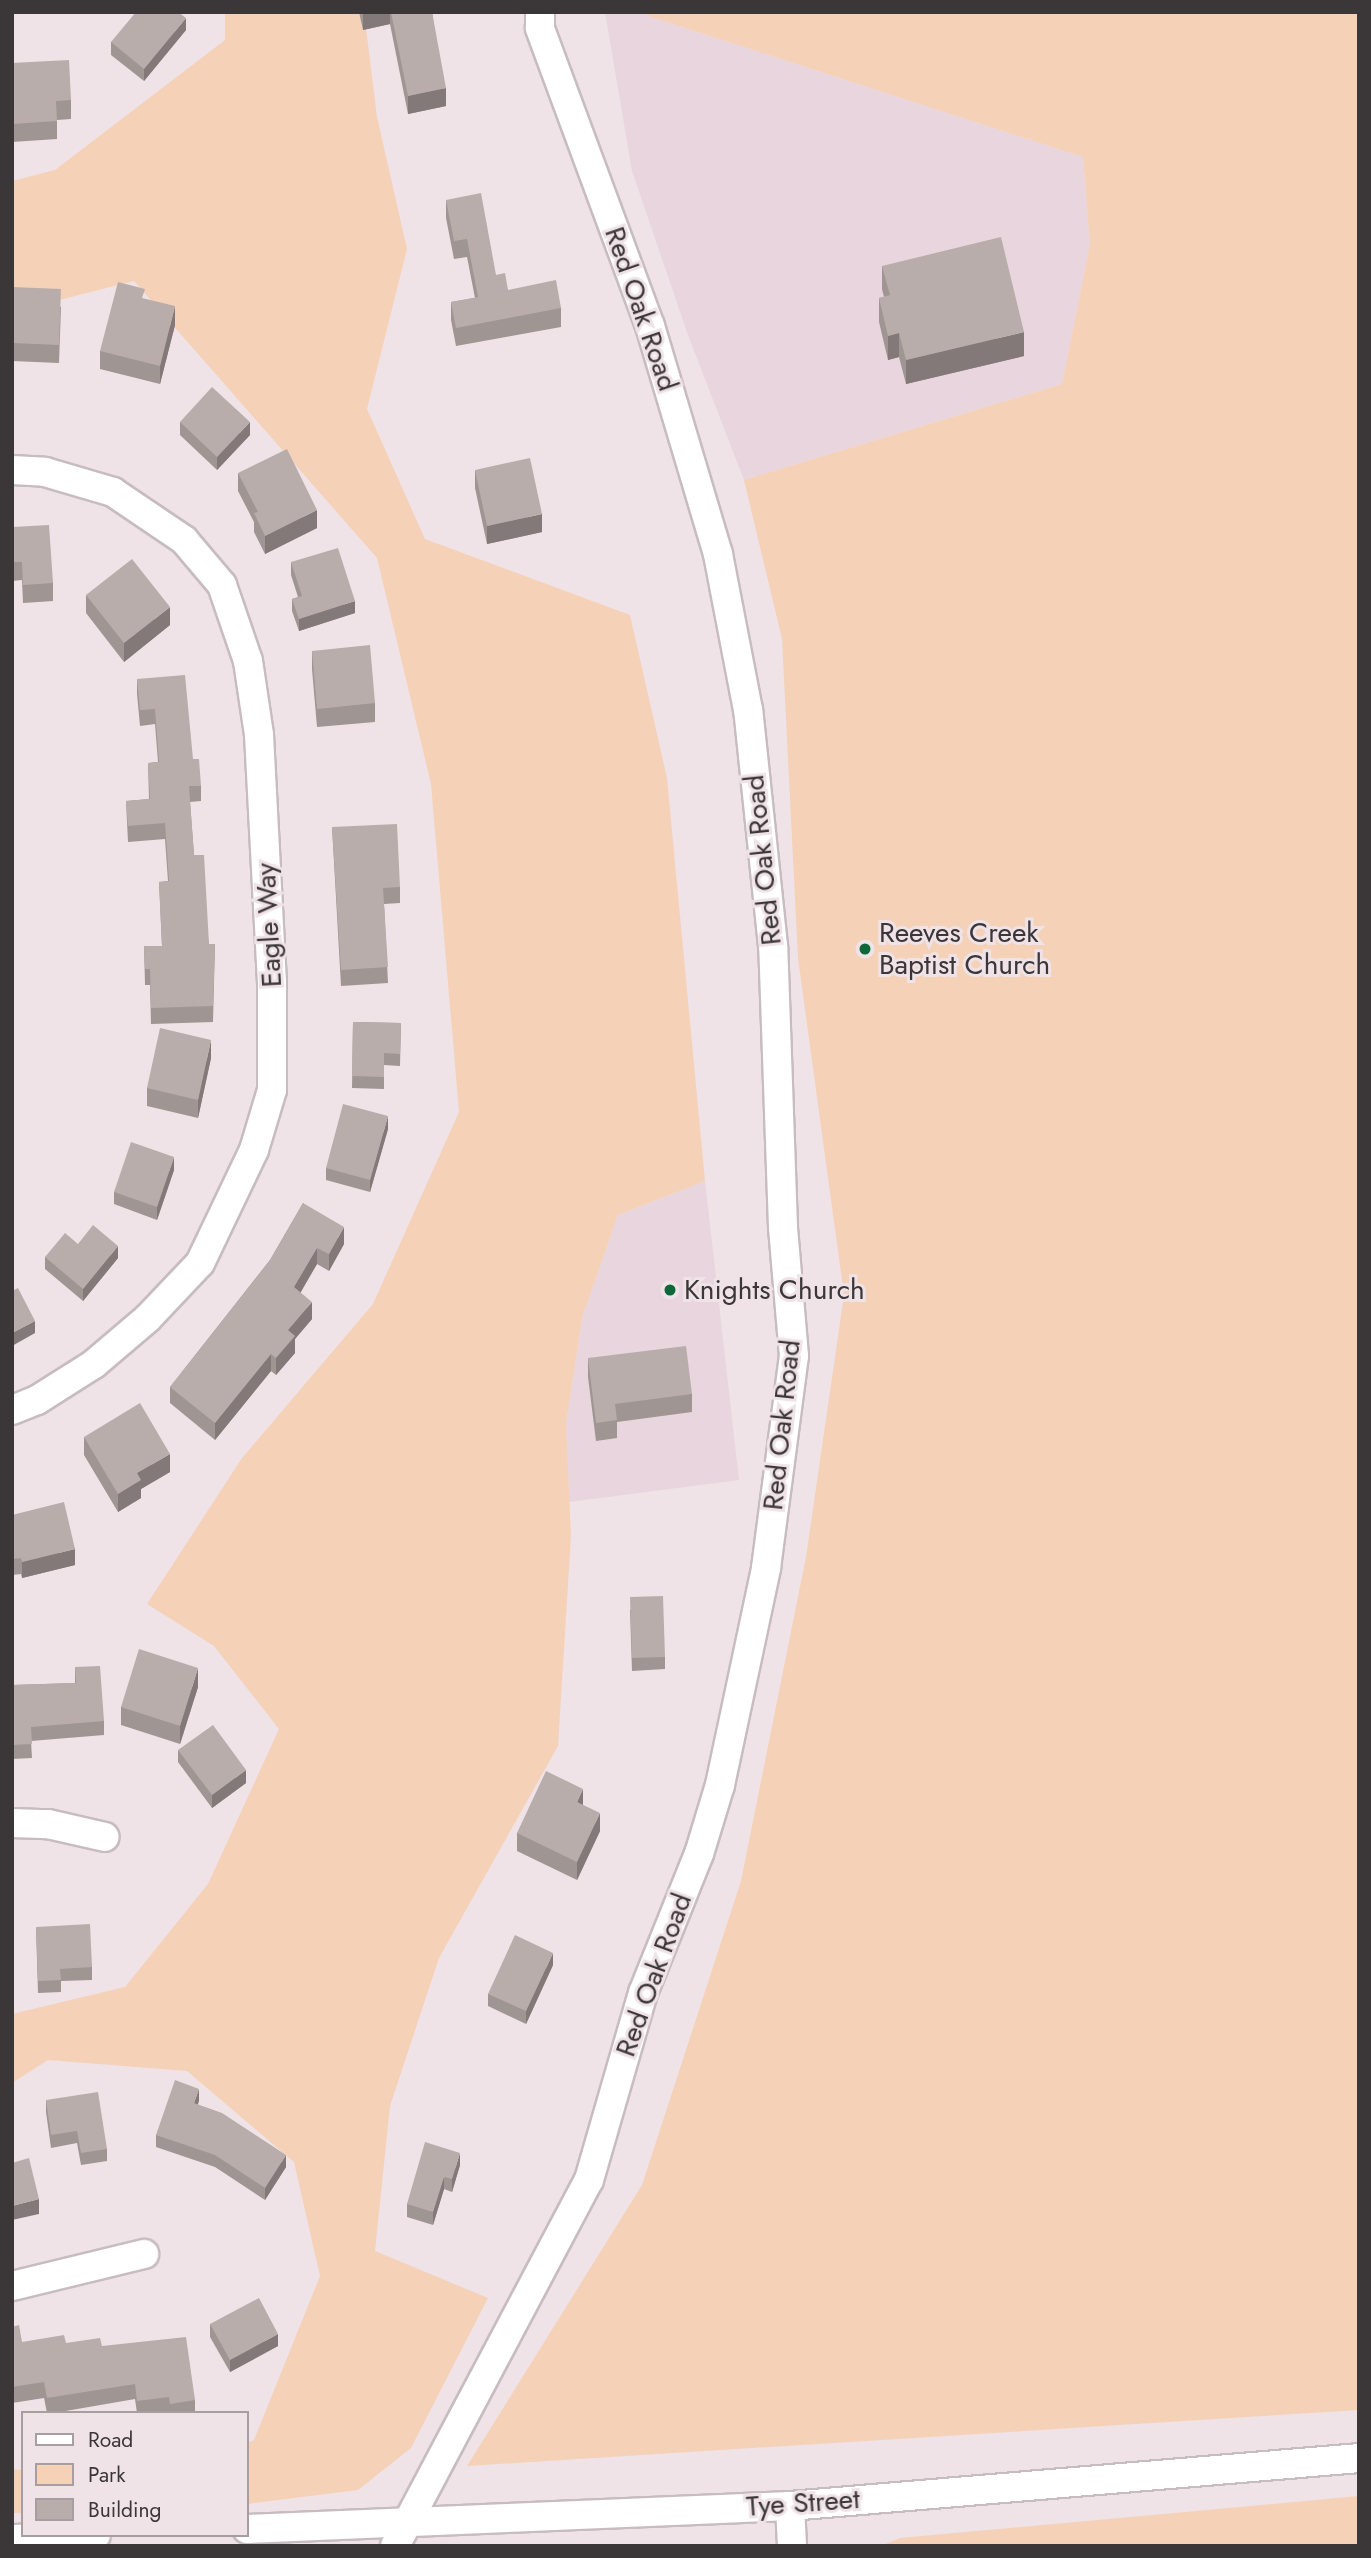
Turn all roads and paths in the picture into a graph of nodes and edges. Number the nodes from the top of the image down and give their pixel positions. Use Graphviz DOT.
graph roads {
  1 [pos="540,12"];
  2 [pos="12,470"];
  3 [pos="12,1410"];
  4 [pos="12,1823"];
  5 [pos="105,1837"];
  6 [pos="144,2254"];
  7 [pos="12,2286"];
  8 [pos="1359,2458"];
  9 [pos="790,2506"];
  10 [pos="248,2529"];
  11 [pos="402,2534"];
  12 [pos="54,2537"];
  13 [pos="12,2539"];
  14 [pos="792,2546"];
  1 -- 11 [label="street, Red Oak Road"];
  2 -- 3 [label="street, Eagle Way"];
  4 -- 5 [label="street"];
  6 -- 7 [label="street"];
  8 -- 9 [label="street, Tye Street"];
  9 -- 11 [label="street, Tye Street"];
  9 -- 14 [label="street"];
  10 -- 11 [label="street, Tye Street"];
  12 -- 13 [label="street"];
}
